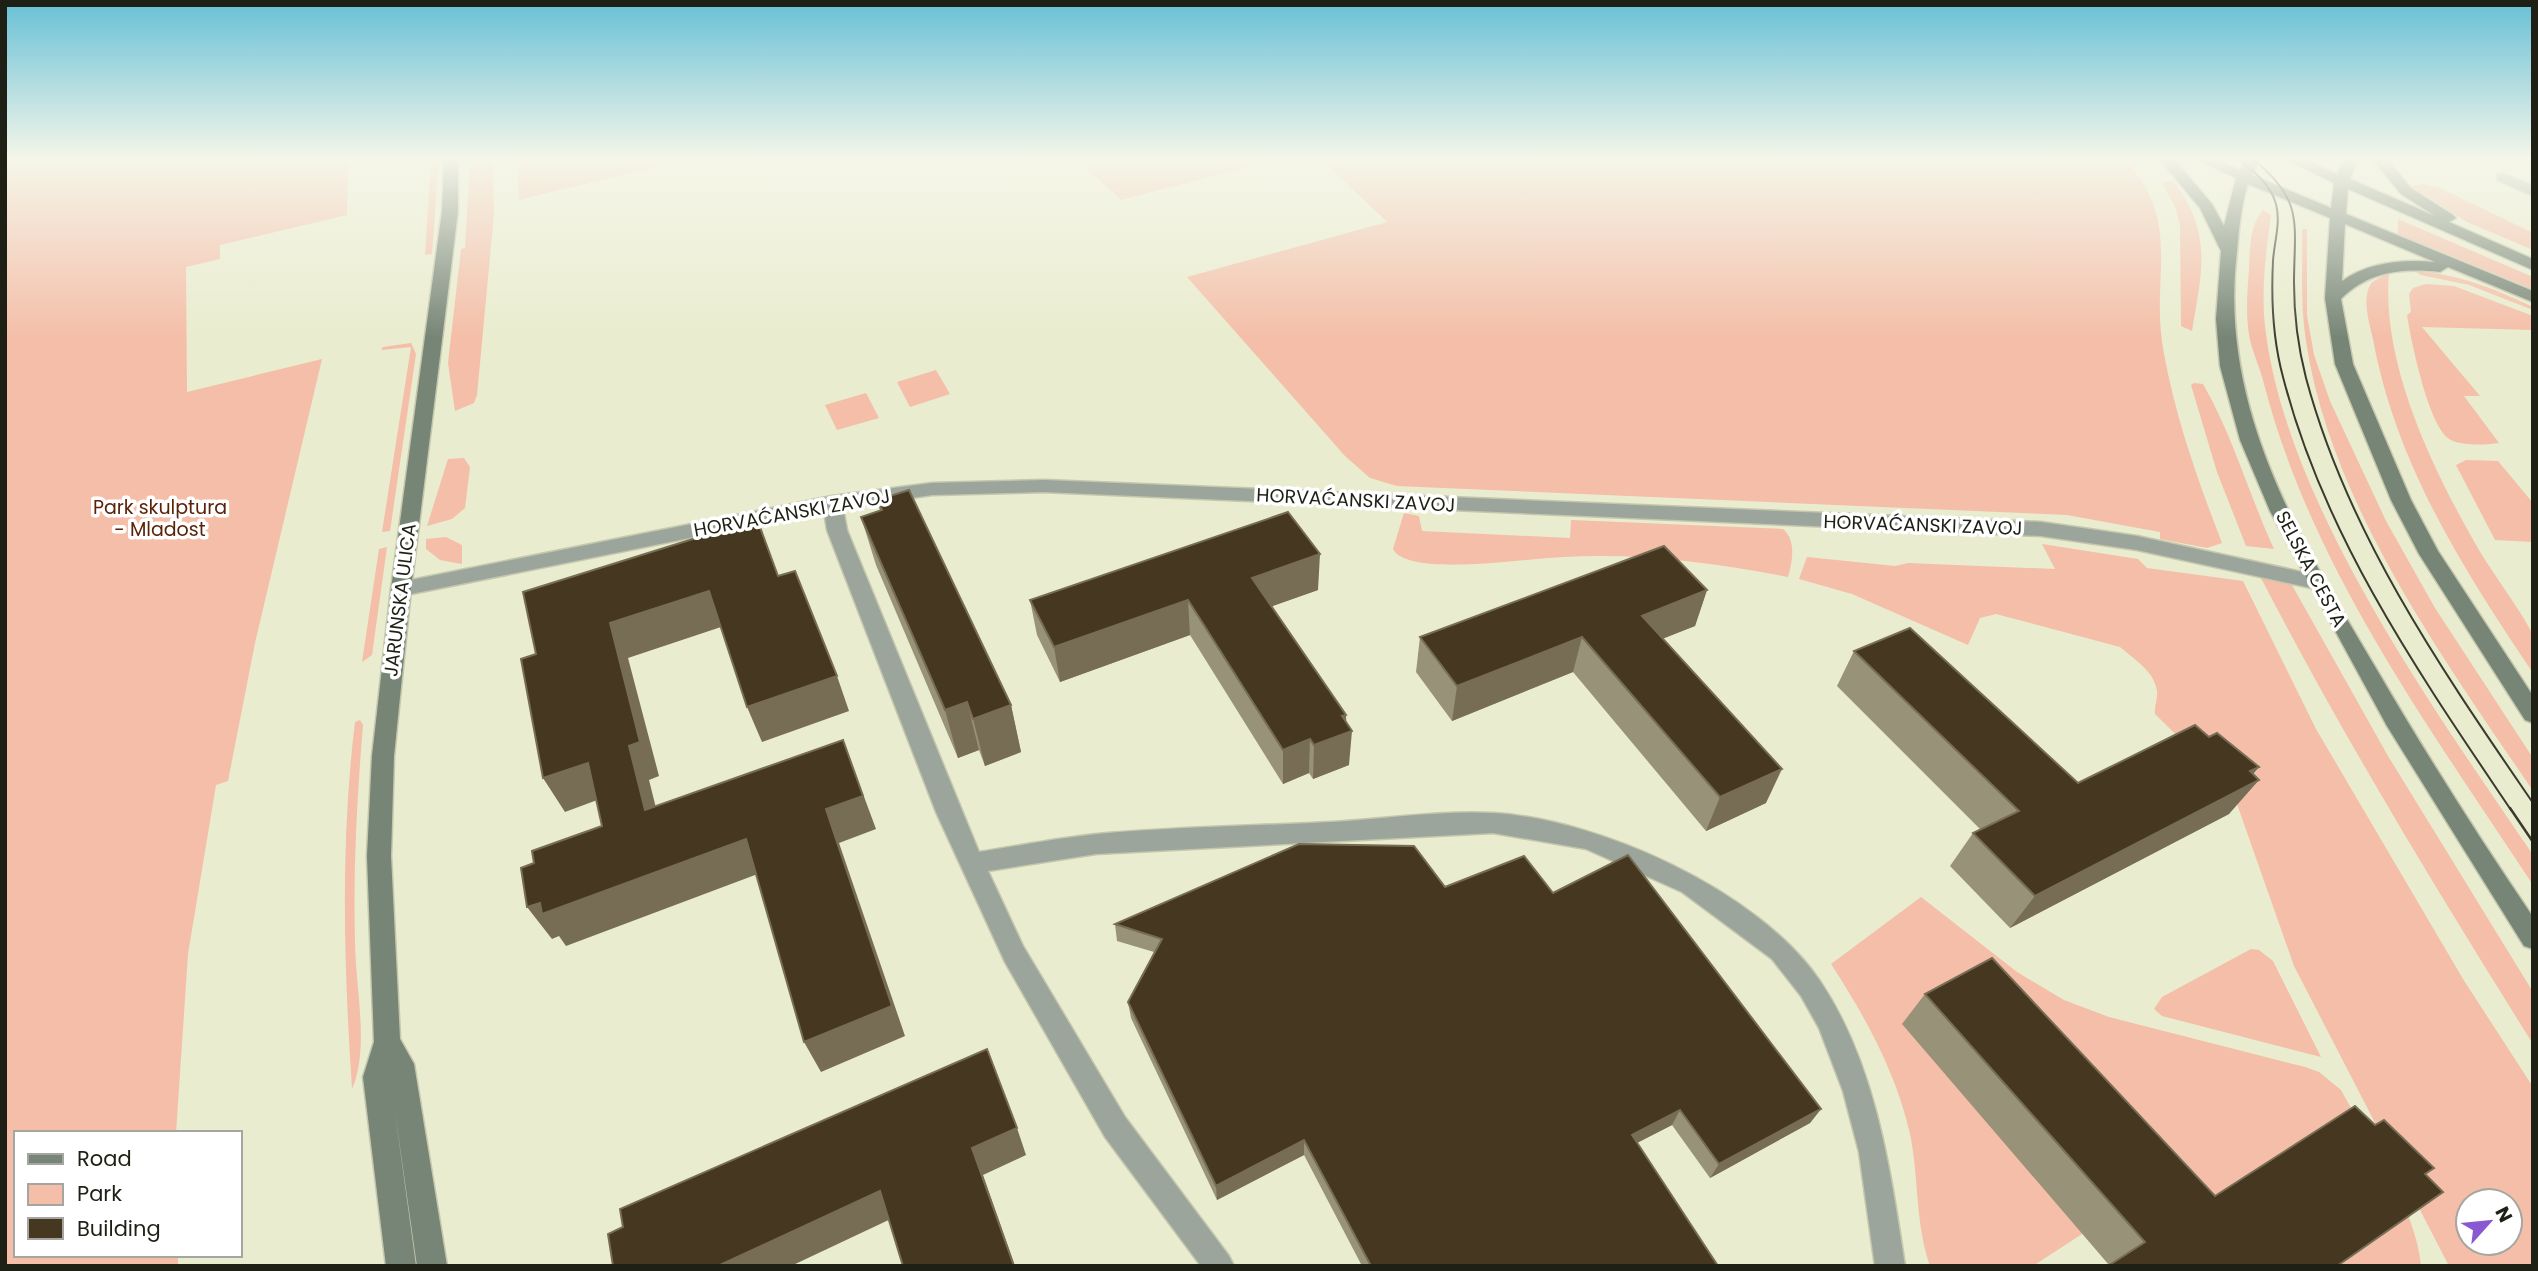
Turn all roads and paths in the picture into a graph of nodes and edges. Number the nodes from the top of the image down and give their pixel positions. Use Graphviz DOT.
graph roads {
  1 [pos="449,219"];
  2 [pos="2212,219"];
  3 [pos="2235,219"];
  4 [pos="2336,219"];
  5 [pos="2342,219"];
  6 [pos="2426,219"];
  7 [pos="2452,219"];
  8 [pos="2229,251"];
  9 [pos="2533,265"];
  10 [pos="2498,282"];
  11 [pos="2533,297"];
  12 [pos="2333,298"];
  13 [pos="832,503"];
  14 [pos="2316,582"];
  15 [pos="401,589"];
  16 [pos="2533,714"];
  17 [pos="973,863"];
  18 [pos="2533,938"];
  19 [pos="387,1042"];
  20 [pos="401,1266"];
  21 [pos="432,1266"];
  22 [pos="1219,1266"];
  23 [pos="1889,1266"];
  1 -- 15 [label="main road, JARUNSKA ULICA"];
  2 -- 8 [label="main road"];
  3 -- 8 [label="main road, SELSKA CESTA"];
  4 -- 12 [label="main road"];
  5 -- 10 [label="main road"];
  6 -- 9 [label="main road"];
  7 -- 9 [label="main road"];
  8 -- 14 [label="main road, SELSKA CESTA"];
  10 -- 11 [label="main road"];
  10 -- 12 [label="main road"];
  12 -- 16 [label="main road"];
  13 -- 14 [label="street, HORVAĆANSKI ZAVOJ"];
  13 -- 15 [label="street, HORVAĆANSKI ZAVOJ"];
  13 -- 17 [label="street"];
  14 -- 18 [label="main road, SELSKA CESTA"];
  15 -- 19 [label="main road, JARUNSKA ULICA"];
  17 -- 22 [label="street"];
  17 -- 23 [label="street"];
  19 -- 20 [label="main road, JARUNSKA ULICA"];
  19 -- 21 [label="main road, JARUNSKA ULICA"];
}
